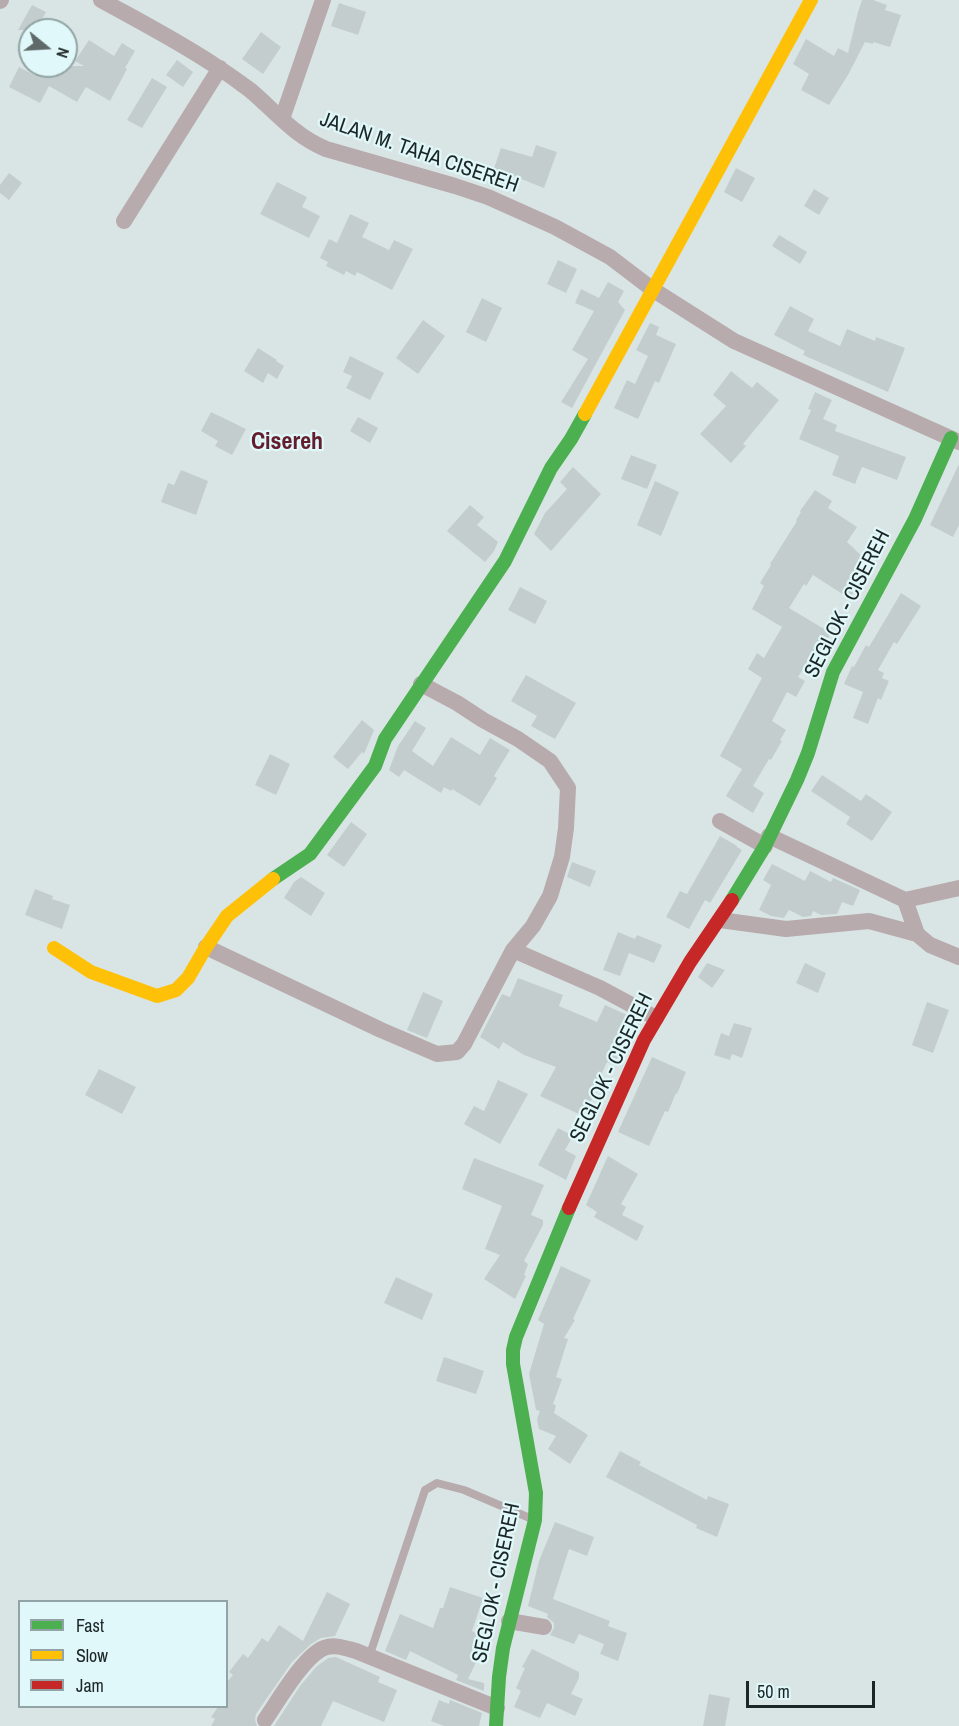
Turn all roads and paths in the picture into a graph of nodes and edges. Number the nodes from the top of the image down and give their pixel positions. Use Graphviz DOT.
graph roads {
  1 [pos="101,0"];
  2 [pos="323,0"];
  3 [pos="811,0"];
  4 [pos="220,68"];
  5 [pos="282,119"];
  6 [pos="124,220"];
  7 [pos="652,289"];
  8 [pos="955,440"];
  9 [pos="421,684"];
  10 [pos="720,821"];
  11 [pos="767,841"];
  12 [pos="959,888"];
  13 [pos="904,900"];
  14 [pos="720,920"];
  15 [pos="917,934"];
  16 [pos="206,947"];
  17 [pos="54,948"];
  18 [pos="513,950"];
  19 [pos="959,957"];
  20 [pos="656,1018"];
  21 [pos="535,1520"];
  22 [pos="509,1621"];
  23 [pos="544,1627"];
  24 [pos="369,1656"];
  25 [pos="497,1708"];
  26 [pos="265,1720"];
  27 [pos="496,1726"];
  1 -- 4 [label="street, JALAN M. TAHA CISEREH"];
  2 -- 5 [label="street"];
  3 -- 7 [label="street"];
  4 -- 5 [label="street, JALAN M. TAHA CISEREH"];
  4 -- 6 [label="street"];
  5 -- 7 [label="street, JALAN M. TAHA CISEREH"];
  7 -- 8 [label="street, JALAN M. TAHA CISEREH"];
  7 -- 9 [label="street"];
  8 -- 11 [label="street, SEGLOK - CISEREH"];
  9 -- 16 [label="street"];
  9 -- 18 [label="street"];
  10 -- 11 [label="street"];
  11 -- 13 [label="street"];
  11 -- 14 [label="street, SEGLOK - CISEREH"];
  12 -- 13 [label="street"];
  13 -- 15 [label="street"];
  14 -- 15 [label="street"];
  14 -- 20 [label="street, SEGLOK - CISEREH"];
  15 -- 19 [label="street"];
  16 -- 17 [label="street"];
  16 -- 18 [label="street"];
  18 -- 20 [label="street"];
  20 -- 21 [label="street, SEGLOK - CISEREH"];
  21 -- 22 [label="street, SEGLOK - CISEREH"];
  21 -- 24 [label="lane"];
  22 -- 23 [label="street"];
  22 -- 25 [label="street, SEGLOK - CISEREH"];
  24 -- 25 [label="street"];
  24 -- 26 [label="street"];
  25 -- 27 [label="street, SEGLOK - CISEREH"];
}
